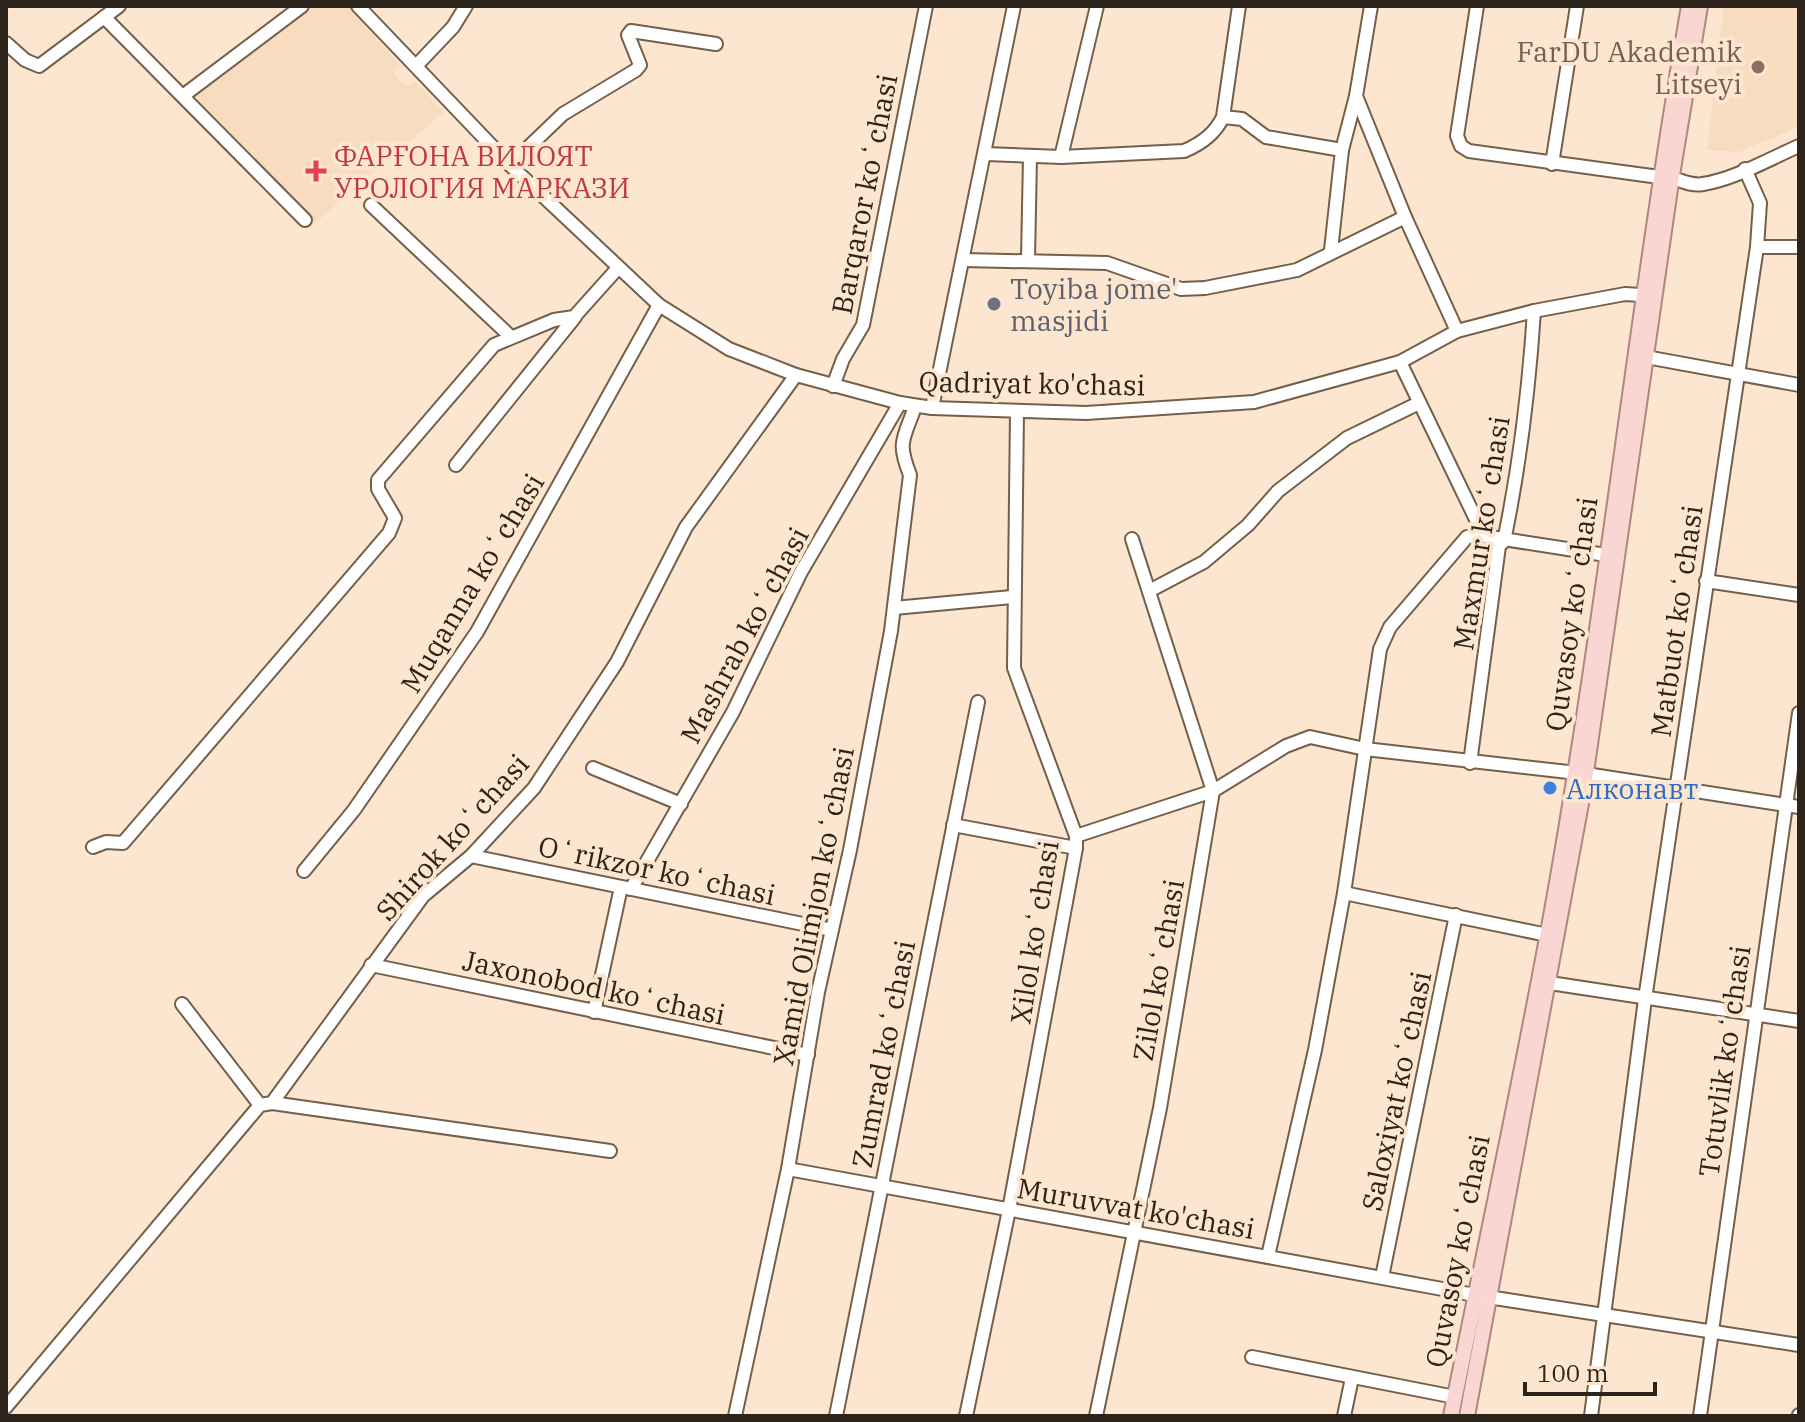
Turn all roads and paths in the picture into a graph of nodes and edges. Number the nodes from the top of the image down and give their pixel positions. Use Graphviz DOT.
graph roads {
  1 [pos="119,6"];
  2 [pos="302,6"];
  3 [pos="358,6"];
  4 [pos="466,6"];
  5 [pos="926,6"];
  6 [pos="1014,6"];
  7 [pos="1097,6"];
  8 [pos="1239,6"];
  9 [pos="1371,6"];
  10 [pos="1477,6"];
  11 [pos="1577,6"];
  12 [pos="1689,6"];
  13 [pos="1700,6"];
  14 [pos="104,17"];
  15 [pos="6,43"];
  16 [pos="716,44"];
  17 [pos="416,66"];
  18 [pos="188,92"];
  19 [pos="1356,96"];
  20 [pos="1223,117"];
  21 [pos="1799,146"];
  22 [pos="1342,150"];
  23 [pos="986,154"];
  24 [pos="1030,157"];
  25 [pos="1061,157"];
  26 [pos="1552,164"];
  27 [pos="510,165"];
  28 [pos="1745,169"];
  29 [pos="1666,176"];
  30 [pos="371,205"];
  31 [pos="1405,217"];
  32 [pos="305,220"];
  33 [pos="1757,247"];
  34 [pos="1799,247"];
  35 [pos="1331,250"];
  36 [pos="1028,259"];
  37 [pos="963,260"];
  38 [pos="617,269"];
  39 [pos="1641,295"];
  40 [pos="659,305"];
  41 [pos="1534,311"];
  42 [pos="577,314"];
  43 [pos="1457,331"];
  44 [pos="511,337"];
  45 [pos="1646,357"];
  46 [pos="1400,362"];
  47 [pos="796,375"];
  48 [pos="1735,375"];
  49 [pos="1799,385"];
  50 [pos="833,386"];
  51 [pos="900,403"];
  52 [pos="1419,403"];
  53 [pos="915,407"];
  54 [pos="932,408"];
  55 [pos="1017,412"];
  56 [pos="456,465"];
  57 [pos="1484,536"];
  58 [pos="1132,539"];
  59 [pos="1504,541"];
  60 [pos="1606,559"];
  61 [pos="1706,581"];
  62 [pos="1151,590"];
  63 [pos="1799,595"];
  64 [pos="1012,597"];
  65 [pos="894,608"];
  66 [pos="978,702"];
  67 [pos="1799,713"];
  68 [pos="1365,749"];
  69 [pos="1470,763"];
  70 [pos="593,768"];
  71 [pos="1580,774"];
  72 [pos="1676,789"];
  73 [pos="1213,791"];
  74 [pos="681,804"];
  75 [pos="1785,805"];
  76 [pos="1799,807"];
  77 [pos="953,825"];
  78 [pos="1076,842"];
  79 [pos="93,847"];
  80 [pos="471,856"];
  81 [pos="304,871"];
  82 [pos="626,888"];
  83 [pos="1344,893"];
  84 [pos="1456,915"];
  85 [pos="1548,929"];
  86 [pos="832,930"];
  87 [pos="371,965"];
  88 [pos="1550,983"];
  89 [pos="1645,999"];
  90 [pos="182,1004"];
  91 [pos="594,1012"];
  92 [pos="1754,1015"];
  93 [pos="1799,1021"];
  94 [pos="808,1055"];
  95 [pos="266,1104"];
  96 [pos="610,1151"];
  97 [pos="788,1169"];
  98 [pos="882,1186"];
  99 [pos="1009,1210"];
  100 [pos="1134,1233"];
  101 [pos="1268,1256"];
  102 [pos="1382,1277"];
  103 [pos="1475,1295"];
  104 [pos="1492,1297"];
  105 [pos="1603,1313"];
  106 [pos="1710,1332"];
  107 [pos="1799,1345"];
  108 [pos="1252,1357"];
  109 [pos="1352,1378"];
  110 [pos="1455,1397"];
  111 [pos="6,1407"];
  112 [pos="735,1416"];
  113 [pos="836,1416"];
  114 [pos="966,1416"];
  115 [pos="1096,1416"];
  116 [pos="1344,1416"];
  117 [pos="1451,1416"];
  118 [pos="1467,1416"];
  119 [pos="1591,1416"];
  120 [pos="1700,1416"];
  1 -- 14 [label="street"];
  2 -- 18 [label="street"];
  3 -- 17 [label="street, Qadriyat ko'chasi"];
  4 -- 17 [label="street"];
  5 -- 50 [label="street, Barqaror koʻchasi"];
  6 -- 23 [label="street"];
  7 -- 25 [label="street"];
  8 -- 20 [label="street"];
  9 -- 19 [label="street"];
  10 -- 26 [label="street"];
  11 -- 26 [label="street"];
  12 -- 29 [label="main road, Quvasoy koʻchasi"];
  13 -- 29 [label="main road, Quvasoy koʻchasi"];
  14 -- 15 [label="street"];
  14 -- 32 [label="street"];
  16 -- 27 [label="street"];
  17 -- 27 [label="street, Qadriyat ko'chasi"];
  19 -- 22 [label="street"];
  19 -- 31 [label="street"];
  20 -- 22 [label="street"];
  20 -- 25 [label="street"];
  21 -- 28 [label="street"];
  22 -- 35 [label="street"];
  23 -- 24 [label="street"];
  23 -- 37 [label="street"];
  24 -- 25 [label="street"];
  24 -- 36 [label="street"];
  26 -- 29 [label="street"];
  27 -- 38 [label="street, Qadriyat ko'chasi"];
  28 -- 29 [label="street"];
  28 -- 33 [label="street, Matbuot koʻchasi"];
  29 -- 39 [label="main road, Quvasoy koʻchasi"];
  29 -- 45 [label="main road, Quvasoy koʻchasi"];
  30 -- 44 [label="street"];
  31 -- 35 [label="street"];
  31 -- 43 [label="street"];
  33 -- 34 [label="street"];
  33 -- 48 [label="street, Matbuot koʻchasi"];
  35 -- 36 [label="street"];
  36 -- 37 [label="street"];
  37 -- 54 [label="street"];
  38 -- 40 [label="street, Qadriyat ko'chasi"];
  38 -- 42 [label="street"];
  39 -- 41 [label="street, Qadriyat ko'chasi"];
  39 -- 60 [label="main road, Quvasoy koʻchasi"];
  40 -- 47 [label="street, Qadriyat ko'chasi"];
  40 -- 81 [label="street, Muqanna koʻchasi"];
  41 -- 43 [label="street, Qadriyat ko'chasi"];
  41 -- 59 [label="street, Maxmur koʻchasi"];
  42 -- 44 [label="street"];
  42 -- 56 [label="street"];
  43 -- 46 [label="street, Qadriyat ko'chasi"];
  44 -- 79 [label="street"];
  45 -- 48 [label="street"];
  45 -- 71 [label="main road, Quvasoy koʻchasi"];
  46 -- 52 [label="street"];
  46 -- 55 [label="street, Qadriyat ko'chasi"];
  47 -- 50 [label="street, Qadriyat ko'chasi"];
  47 -- 80 [label="street, Shirok koʻchasi"];
  48 -- 49 [label="street"];
  48 -- 61 [label="street, Matbuot koʻchasi"];
  50 -- 51 [label="street, Qadriyat ko'chasi"];
  51 -- 53 [label="street, Qadriyat ko'chasi"];
  51 -- 74 [label="street, Mashrab koʻchasi"];
  52 -- 57 [label="street"];
  52 -- 62 [label="street"];
  53 -- 54 [label="street, Qadriyat ko'chasi"];
  53 -- 65 [label="street, Xamid Olimjon koʻchasi"];
  54 -- 55 [label="street, Qadriyat ko'chasi"];
  55 -- 64 [label="street, Xilol koʻchasi"];
  57 -- 59 [label="street"];
  57 -- 68 [label="street"];
  58 -- 62 [label="street, Zilol koʻchasi"];
  59 -- 60 [label="street"];
  59 -- 69 [label="street, Maxmur koʻchasi"];
  60 -- 71 [label="main road, Quvasoy koʻchasi"];
  61 -- 63 [label="street"];
  61 -- 72 [label="street, Matbuot koʻchasi"];
  62 -- 73 [label="street, Zilol koʻchasi"];
  64 -- 65 [label="street"];
  64 -- 78 [label="street, Xilol koʻchasi"];
  65 -- 86 [label="street, Xamid Olimjon koʻchasi"];
  66 -- 77 [label="street, Zumrad koʻchasi"];
  67 -- 75 [label="street, Totuvlik koʻchasi"];
  68 -- 69 [label="street"];
  68 -- 73 [label="street"];
  68 -- 83 [label="street"];
  69 -- 71 [label="street"];
  70 -- 74 [label="street"];
  71 -- 72 [label="street"];
  71 -- 85 [label="main road, Quvasoy koʻchasi"];
  71 -- 88 [label="main road, Quvasoy koʻchasi"];
  72 -- 75 [label="street"];
  72 -- 89 [label="street, Matbuot koʻchasi"];
  73 -- 78 [label="street"];
  73 -- 100 [label="street, Zilol koʻchasi"];
  74 -- 82 [label="street, Mashrab koʻchasi"];
  75 -- 76 [label="street"];
  75 -- 92 [label="street, Totuvlik koʻchasi"];
  77 -- 78 [label="street"];
  77 -- 98 [label="street, Zumrad koʻchasi"];
  78 -- 99 [label="street, Xilol koʻchasi"];
  80 -- 82 [label="street, Oʻrikzor koʻchasi"];
  80 -- 87 [label="street, Shirok koʻchasi"];
  82 -- 86 [label="street, Oʻrikzor koʻchasi"];
  82 -- 91 [label="street, Mashrab koʻchasi"];
  83 -- 84 [label="street"];
  83 -- 101 [label="street"];
  84 -- 85 [label="street"];
  84 -- 102 [label="street, Saloxiyat koʻchasi"];
  85 -- 103 [label="main road, Quvasoy koʻchasi"];
  86 -- 94 [label="street, Xamid Olimjon koʻchasi"];
  87 -- 91 [label="street, Jaxonobod koʻchasi"];
  87 -- 95 [label="street, Shirok koʻchasi"];
  88 -- 89 [label="street"];
  88 -- 104 [label="main road, Quvasoy koʻchasi"];
  89 -- 92 [label="street"];
  89 -- 105 [label="street, Matbuot koʻchasi"];
  90 -- 95 [label="street"];
  91 -- 94 [label="street, Jaxonobod koʻchasi"];
  92 -- 93 [label="street"];
  92 -- 106 [label="street, Totuvlik koʻchasi"];
  94 -- 97 [label="street, Xamid Olimjon koʻchasi"];
  95 -- 96 [label="street"];
  95 -- 111 [label="street, Shirok koʻchasi"];
  97 -- 98 [label="street, Muruvvat ko'chasi"];
  97 -- 112 [label="street, Xamid Olimjon koʻchasi"];
  98 -- 99 [label="street, Muruvvat ko'chasi"];
  98 -- 113 [label="street, Zumrad koʻchasi"];
  99 -- 100 [label="street, Muruvvat ko'chasi"];
  99 -- 114 [label="street, Xilol koʻchasi"];
  100 -- 101 [label="street, Muruvvat ko'chasi"];
  100 -- 115 [label="street, Zilol koʻchasi"];
  101 -- 102 [label="street, Muruvvat ko'chasi"];
  102 -- 103 [label="street, Muruvvat ko'chasi"];
  103 -- 104 [label="street, Muruvvat ko'chasi"];
  103 -- 110 [label="main road, Quvasoy koʻchasi"];
  104 -- 105 [label="street"];
  104 -- 118 [label="main road, Quvasoy koʻchasi"];
  105 -- 106 [label="street"];
  105 -- 119 [label="street, Matbuot koʻchasi"];
  106 -- 107 [label="street"];
  106 -- 120 [label="street, Totuvlik koʻchasi"];
  108 -- 109 [label="street"];
  109 -- 110 [label="street"];
  109 -- 116 [label="street"];
  110 -- 117 [label="main road, Quvasoy koʻchasi"];
}
